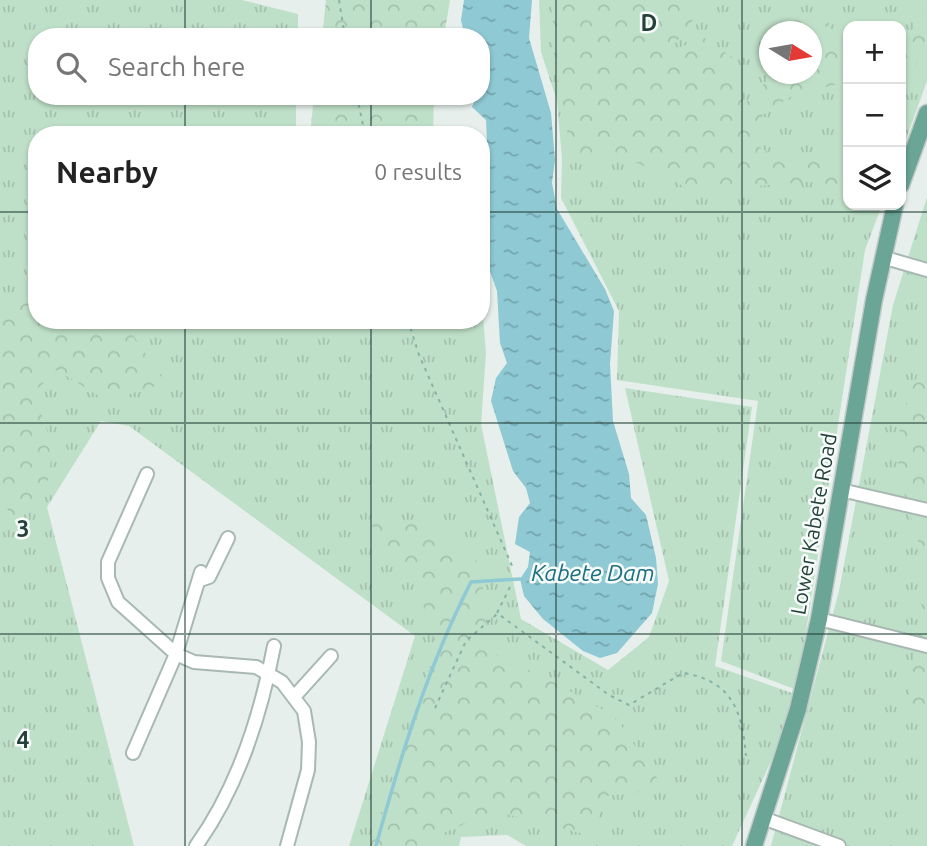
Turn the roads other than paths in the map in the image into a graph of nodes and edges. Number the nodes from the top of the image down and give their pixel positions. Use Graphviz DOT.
graph roads {
  1 [pos="927,113"];
  2 [pos="906,171"];
  3 [pos="894,210"];
  4 [pos="883,257"];
  5 [pos="927,270"];
  6 [pos="147,474"];
  7 [pos="841,490"];
  8 [pos="927,510"];
  9 [pos="228,538"];
  10 [pos="819,619"];
  11 [pos="274,646"];
  12 [pos="927,646"];
  13 [pos="176,654"];
  14 [pos="331,656"];
  15 [pos="268,675"];
  16 [pos="294,697"];
  17 [pos="133,753"];
  18 [pos="763,818"];
  19 [pos="196,846"];
  20 [pos="287,846"];
  21 [pos="754,846"];
  22 [pos="839,846"];
  1 -- 2 [label="main road"];
  3 -- 4 [label="main road, Lower Kabete Road"];
  4 -- 5 [label="street"];
  4 -- 7 [label="main road, Lower Kabete Road"];
  6 -- 13 [label="street"];
  7 -- 8 [label="street"];
  7 -- 10 [label="main road, Lower Kabete Road"];
  9 -- 13 [label="street"];
  10 -- 12 [label="street"];
  10 -- 18 [label="main road, Lower Kabete Road"];
  11 -- 15 [label="street"];
  13 -- 15 [label="street"];
  13 -- 17 [label="street"];
  14 -- 16 [label="street"];
  15 -- 16 [label="street"];
  15 -- 19 [label="street"];
  16 -- 20 [label="street"];
  18 -- 21 [label="main road, Lower Kabete Road"];
  18 -- 22 [label="street"];
}
